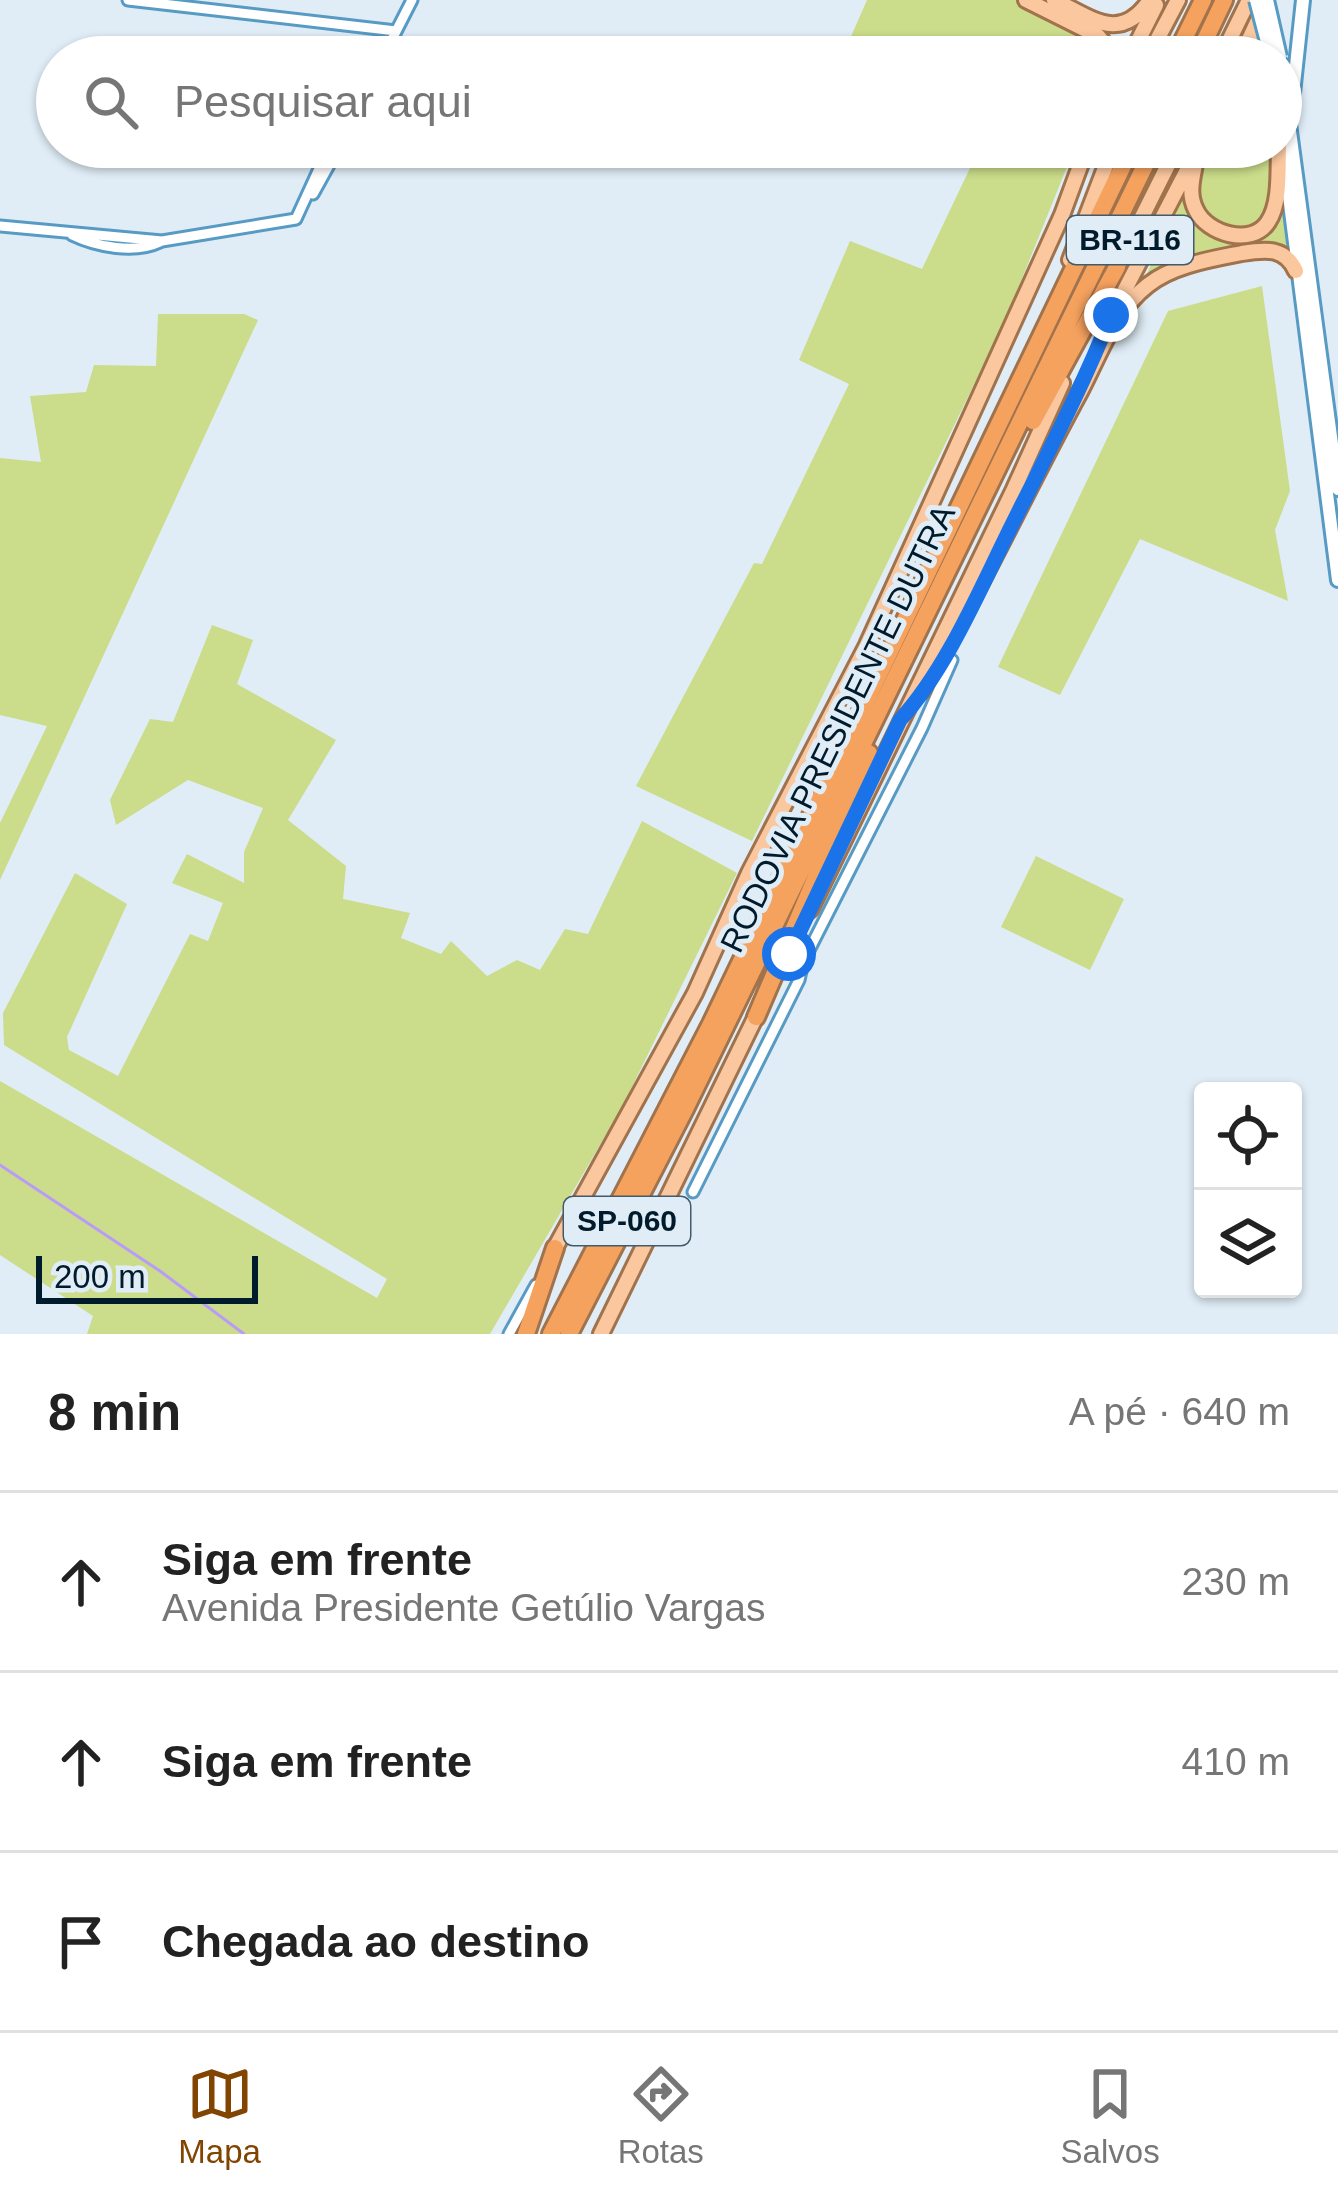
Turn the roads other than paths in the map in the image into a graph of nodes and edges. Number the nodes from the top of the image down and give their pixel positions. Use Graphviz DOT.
graph roads {
  1 [pos="128,0"];
  2 [pos="412,0"];
  3 [pos="1026,0"];
  4 [pos="1054,0"];
  5 [pos="1154,0"];
  6 [pos="1178,0"];
  7 [pos="1203,0"];
  8 [pos="1224,0"];
  9 [pos="1235,0"];
  10 [pos="1252,0"];
  11 [pos="1267,0"];
  12 [pos="1303,0"];
  13 [pos="396,31"];
  14 [pos="394,36"];
  15 [pos="1098,36"];
  16 [pos="1139,36"];
  17 [pos="1159,36"];
  18 [pos="1185,36"];
  19 [pos="1207,36"];
  20 [pos="1218,36"];
  21 [pos="1232,36"];
  22 [pos="1250,36"];
  23 [pos="1263,36"];
  24 [pos="1275,36"];
  25 [pos="1299,36"];
  26 [pos="322,168"];
  27 [pos="1079,168"];
  28 [pos="1105,168"];
  29 [pos="1122,168"];
  30 [pos="1144,168"];
  31 [pos="1150,168"];
  32 [pos="1166,168"];
  33 [pos="1188,168"];
  34 [pos="1195,168"];
  35 [pos="1277,168"];
  36 [pos="1285,168"];
  37 [pos="1298,168"];
  38 [pos="1134,189"];
  39 [pos="0,226"];
  40 [pos="1117,267"];
  41 [pos="1296,271"];
  42 [pos="1082,389"];
  43 [pos="997,427"];
  44 [pos="1336,467"];
  45 [pos="1338,489"];
  46 [pos="987,492"];
  47 [pos="1338,580"];
  48 [pos="909,650"];
  49 [pos="952,660"];
  50 [pos="900,720"];
  51 [pos="756,1017"];
  52 [pos="693,1192"];
  53 [pos="555,1248"];
  54 [pos="509,1334"];
  55 [pos="526,1334"];
  56 [pos="551,1334"];
  57 [pos="569,1334"];
  58 [pos="601,1334"];
  1 -- 13 [label="street"];
  2 -- 13 [label="street"];
  3 -- 15 [label="main road"];
  4 -- 5 [label="main road"];
  5 -- 16 [label="main road"];
  6 -- 17 [label="main road"];
  7 -- 18 [label="highway"];
  8 -- 19 [label="highway"];
  9 -- 20 [label="highway"];
  10 -- 21 [label="main road"];
  10 -- 23 [label="main road, bridge"];
  11 -- 22 [label="main road"];
  11 -- 24 [label="main road, bridge"];
  12 -- 25 [label="main road"];
  13 -- 14 [label="street"];
  26 -- 39 [label="street"];
  27 -- 53 [label="main road"];
  28 -- 43 [label="main road, BR-116"];
  29 -- 43 [label="highway, RODOVIA PRESIDENTE DUTRA / SP-060"];
  30 -- 38 [label="highway, RODOVIA PRESIDENTE DUTRA / SP-060"];
  31 -- 38 [label="highway"];
  32 -- 40 [label="main road, BR-116"];
  33 -- 42 [label="main road"];
  34 -- 35 [label="main road"];
  36 -- 41 [label="main road"];
  37 -- 44 [label="main road"];
  38 -- 46 [label="highway, RODOVIA PRESIDENTE DUTRA / SP-060"];
  40 -- 46 [label="highway"];
  40 -- 50 [label="main road, BR-116"];
  41 -- 42 [label="main road"];
  41 -- 47 [label="main road"];
  42 -- 50 [label="main road"];
  43 -- 56 [label="highway, RODOVIA PRESIDENTE DUTRA / SP-060"];
  44 -- 45 [label="main road"];
  46 -- 48 [label="highway, RODOVIA PRESIDENTE DUTRA / SP-060"];
  48 -- 51 [label="highway"];
  48 -- 57 [label="highway, RODOVIA PRESIDENTE DUTRA / SP-060"];
  49 -- 52 [label="street"];
  50 -- 51 [label="main road"];
  51 -- 58 [label="main road"];
  53 -- 54 [label="street"];
  53 -- 55 [label="highway"];
}
